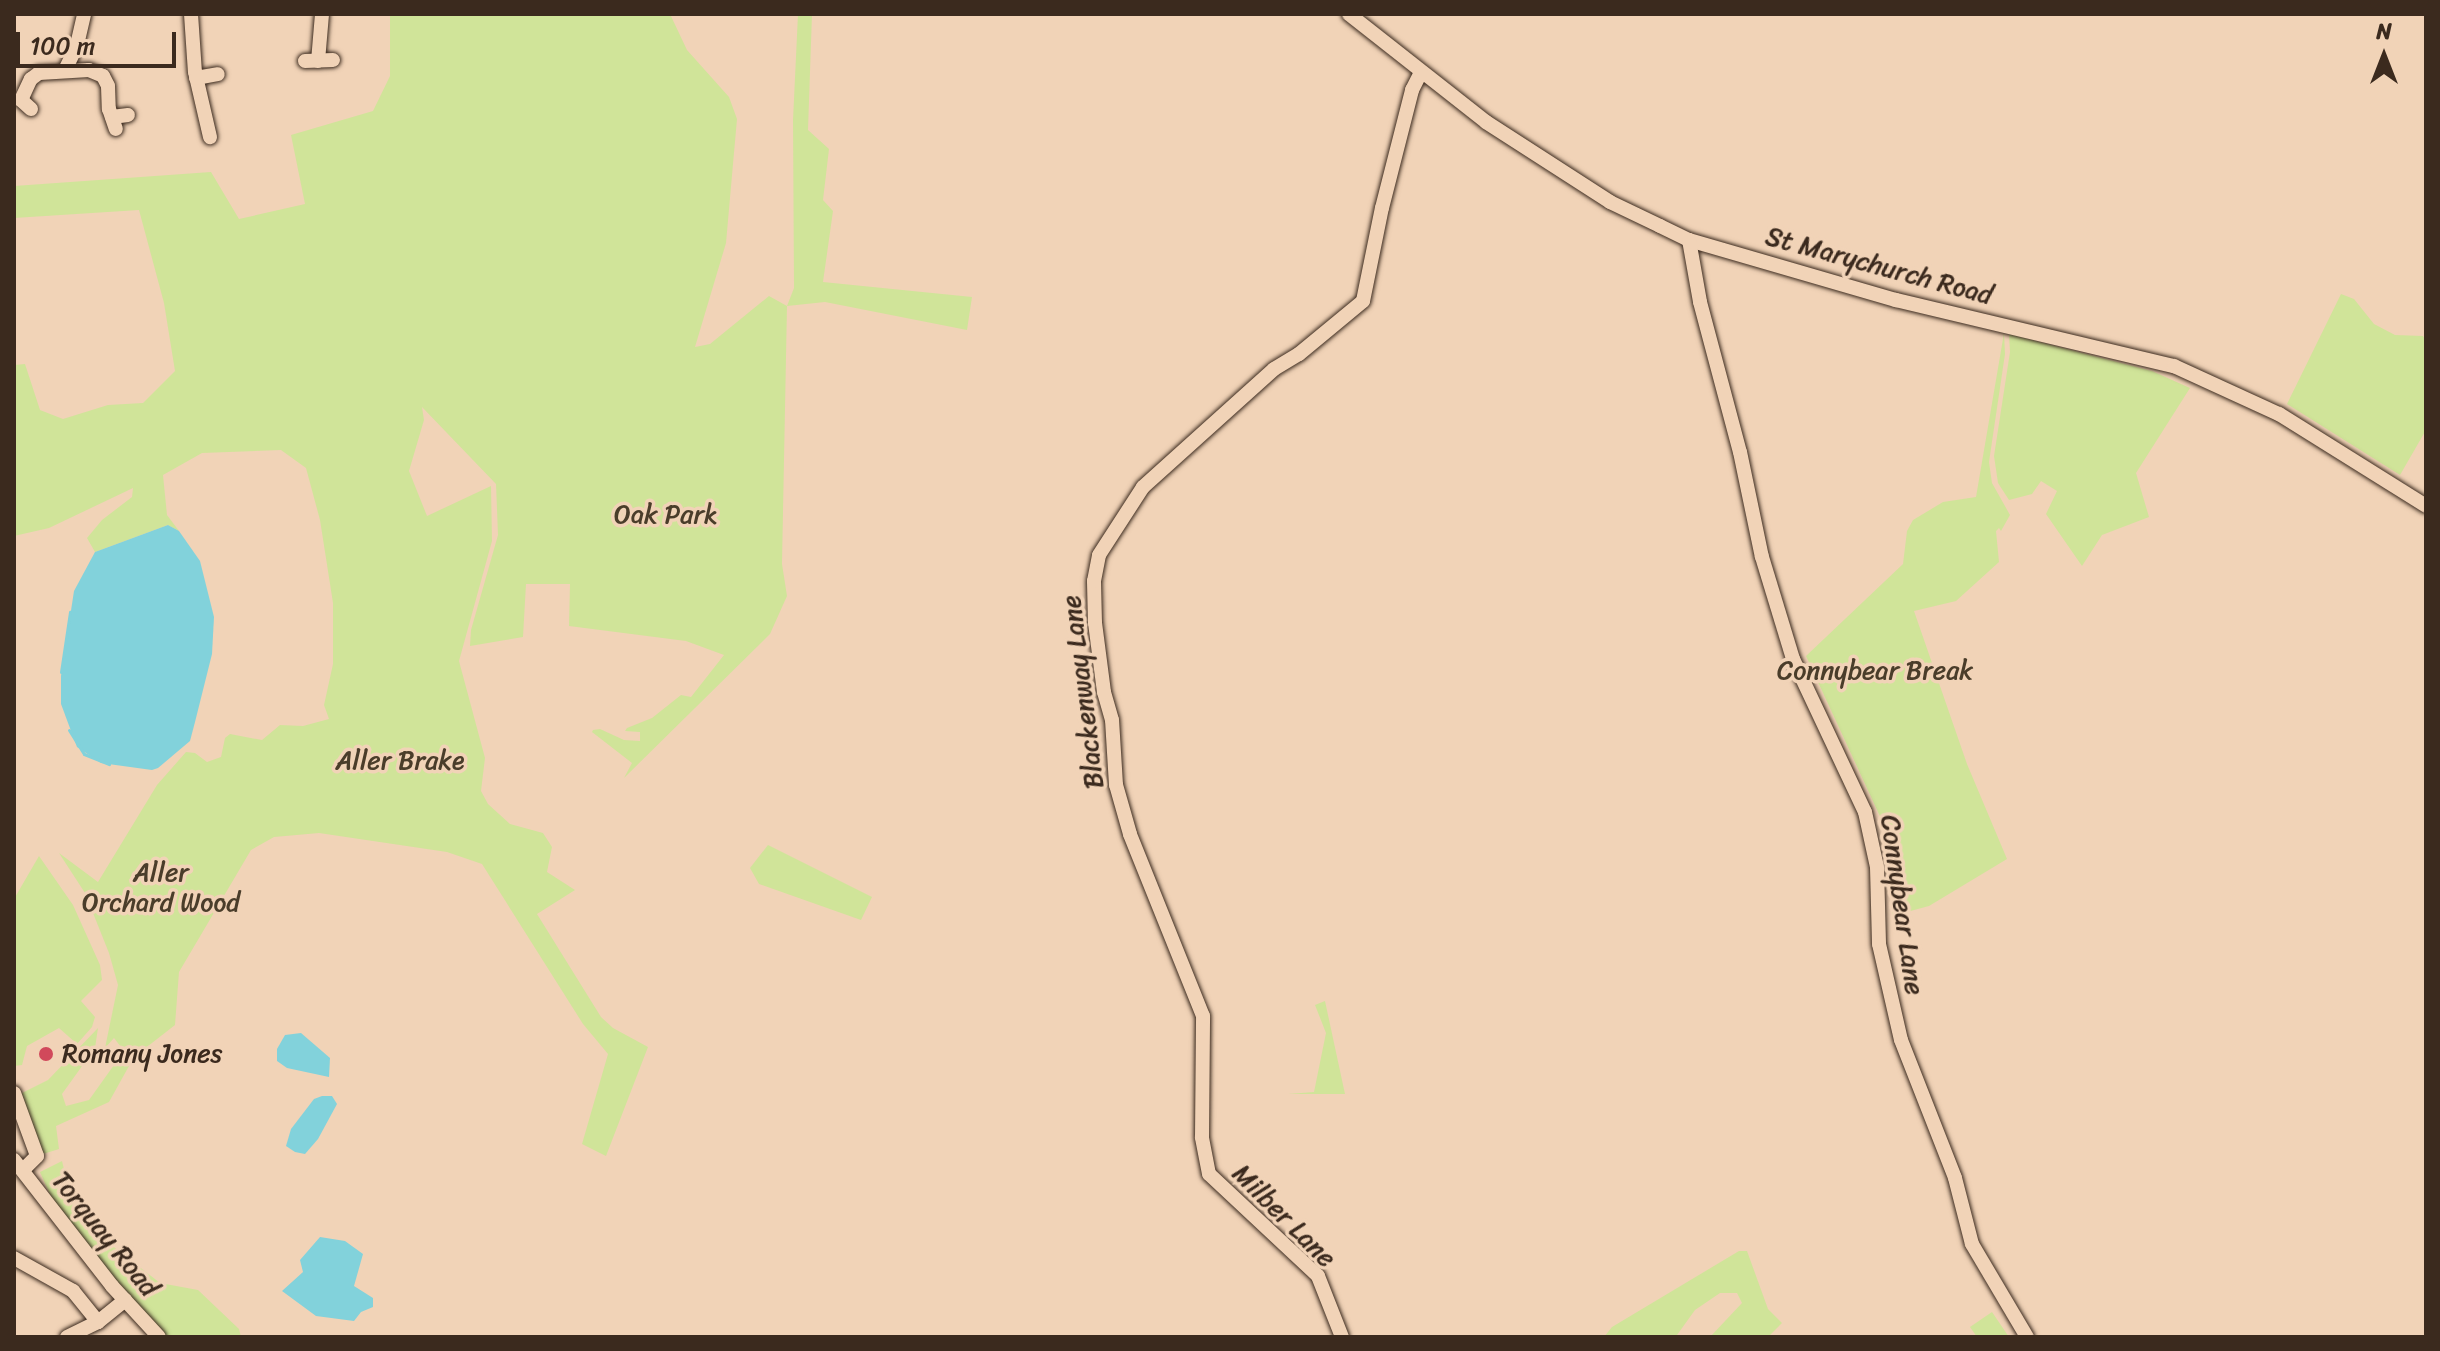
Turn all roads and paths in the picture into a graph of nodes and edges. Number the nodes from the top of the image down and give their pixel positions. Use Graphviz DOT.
graph roads {
  1 [pos="84,14"];
  2 [pos="191,14"];
  3 [pos="322,14"];
  4 [pos="1349,14"];
  5 [pos="319,61"];
  6 [pos="65,70"];
  7 [pos="1421,72"];
  8 [pos="218,74"];
  9 [pos="196,78"];
  10 [pos="22,104"];
  11 [pos="128,115"];
  12 [pos="210,137"];
  13 [pos="1689,240"];
  14 [pos="2426,506"];
  15 [pos="14,1093"];
  16 [pos="18,1165"];
  17 [pos="1209,1174"];
  18 [pos="14,1258"];
  19 [pos="125,1300"];
  20 [pos="98,1322"];
  21 [pos="67,1337"];
  22 [pos="159,1337"];
  23 [pos="1342,1337"];
  24 [pos="2027,1337"];
  1 -- 6 [label="street"];
  2 -- 9 [label="street"];
  3 -- 5 [label="street"];
  4 -- 7 [label="street, St Marychurch Road"];
  6 -- 10 [label="street"];
  6 -- 11 [label="street"];
  7 -- 13 [label="street, St Marychurch Road"];
  7 -- 17 [label="street, Blackenway Lane"];
  8 -- 9 [label="street"];
  9 -- 12 [label="street"];
  13 -- 14 [label="street, St Marychurch Road"];
  13 -- 24 [label="street, Connybear Lane"];
  15 -- 16 [label="street"];
  16 -- 19 [label="street, Torquay Road"];
  17 -- 23 [label="street, Milber Lane"];
  18 -- 20 [label="street"];
  19 -- 20 [label="street"];
  19 -- 22 [label="street, Torquay Road"];
  20 -- 21 [label="street"];
}
